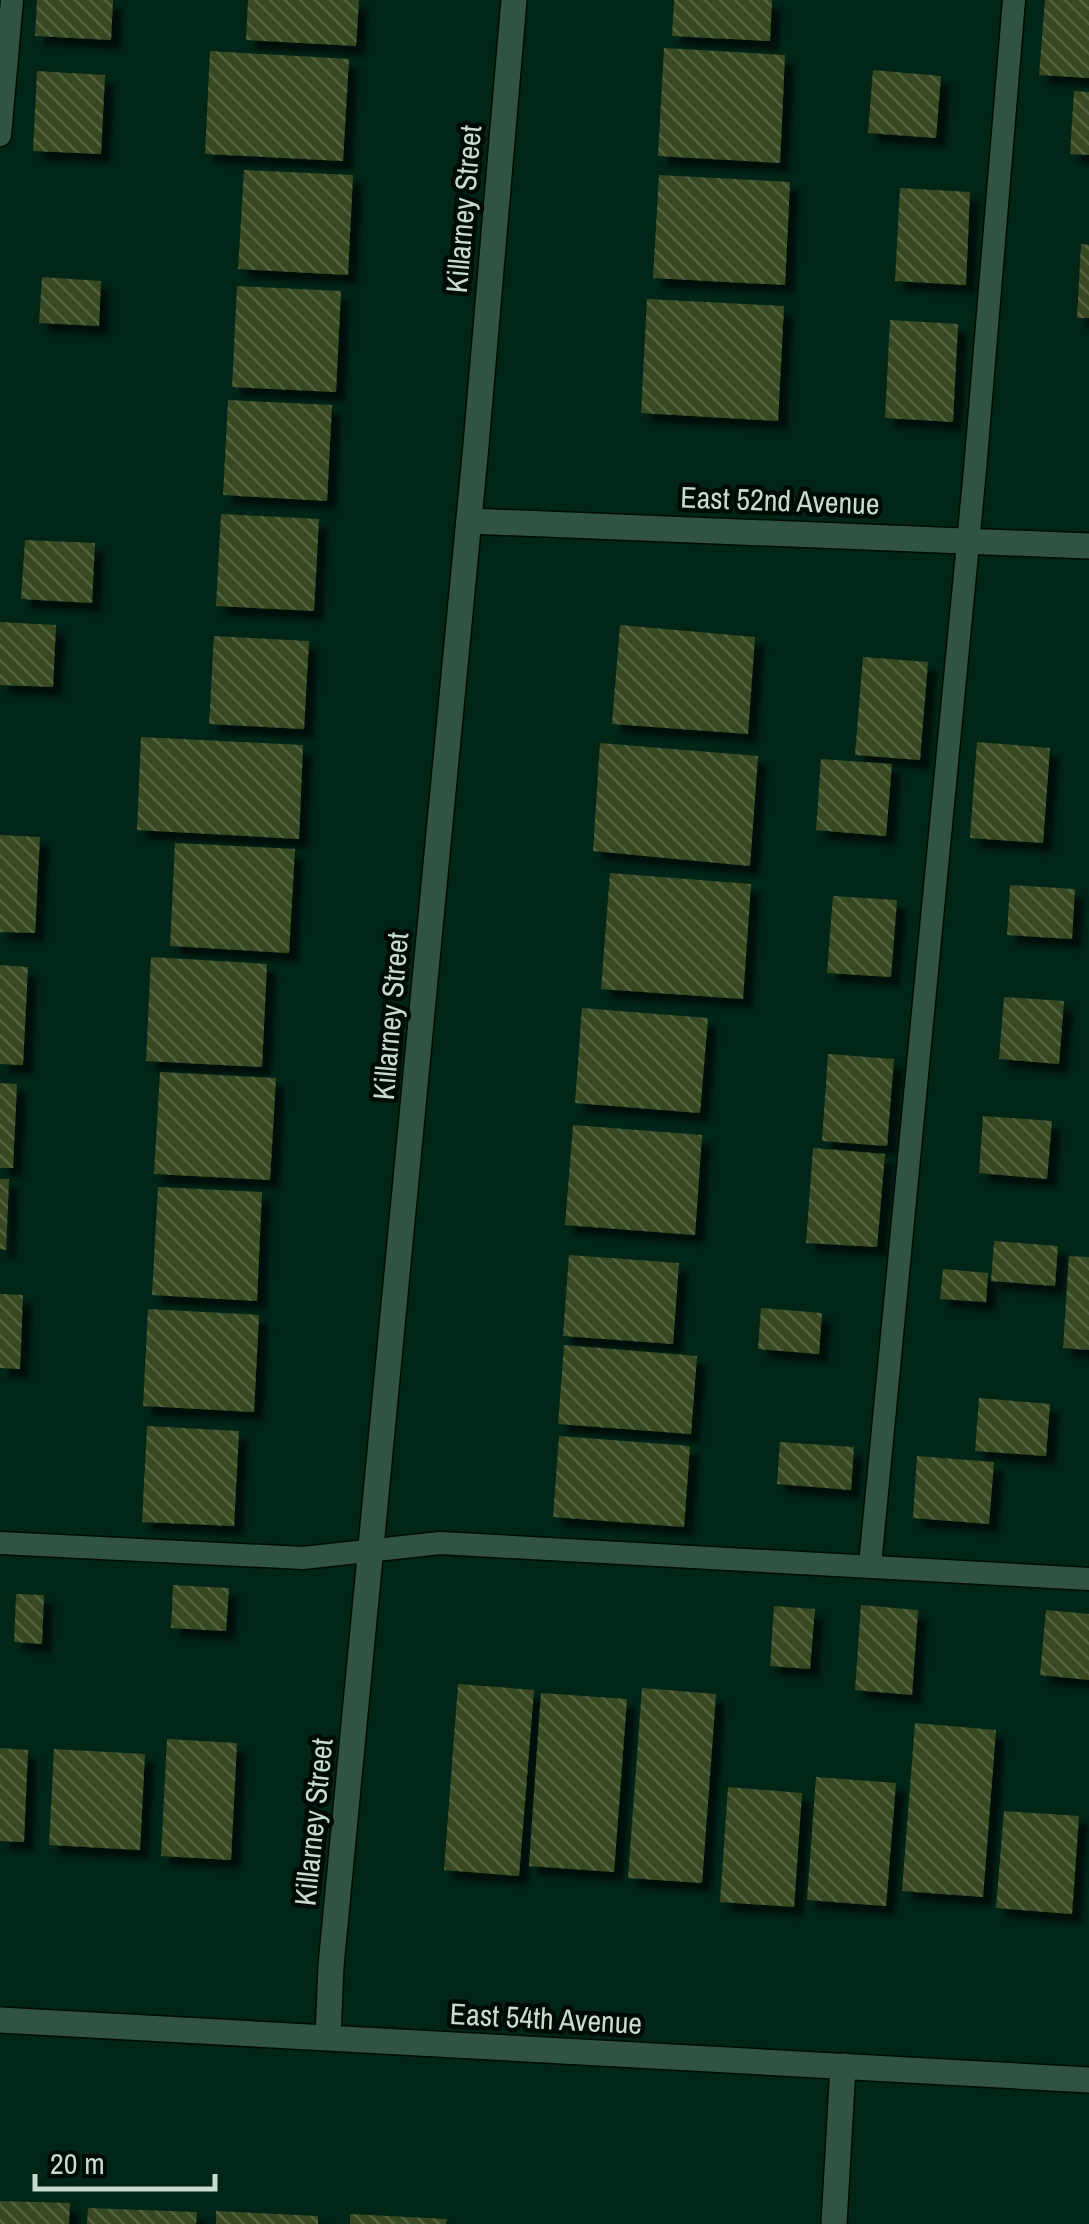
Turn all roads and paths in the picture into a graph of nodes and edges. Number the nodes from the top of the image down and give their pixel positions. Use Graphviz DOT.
graph roads {
  1 [pos="12,0"];
  2 [pos="514,0"];
  3 [pos="1014,0"];
  4 [pos="0,135"];
  5 [pos="468,521"];
  6 [pos="966,540"];
  7 [pos="1089,546"];
  8 [pos="0,1543"];
  9 [pos="372,1552"];
  10 [pos="870,1565"];
  11 [pos="1089,1579"];
  12 [pos="0,2020"];
  13 [pos="328,2037"];
  14 [pos="843,2066"];
  15 [pos="1089,2080"];
  16 [pos="834,2224"];
  1 -- 4 [label="lane"];
  2 -- 5 [label="street, Killarney Street"];
  3 -- 6 [label="lane"];
  5 -- 6 [label="street, East 52nd Avenue"];
  5 -- 9 [label="street, Killarney Street"];
  6 -- 7 [label="street, East 52nd Avenue"];
  6 -- 10 [label="lane"];
  8 -- 9 [label="lane"];
  9 -- 10 [label="lane"];
  9 -- 13 [label="street, Killarney Street"];
  10 -- 11 [label="lane"];
  12 -- 13 [label="street, East 54th Avenue"];
  13 -- 14 [label="street, East 54th Avenue"];
  14 -- 15 [label="street, East 54th Avenue"];
  14 -- 16 [label="street"];
}
